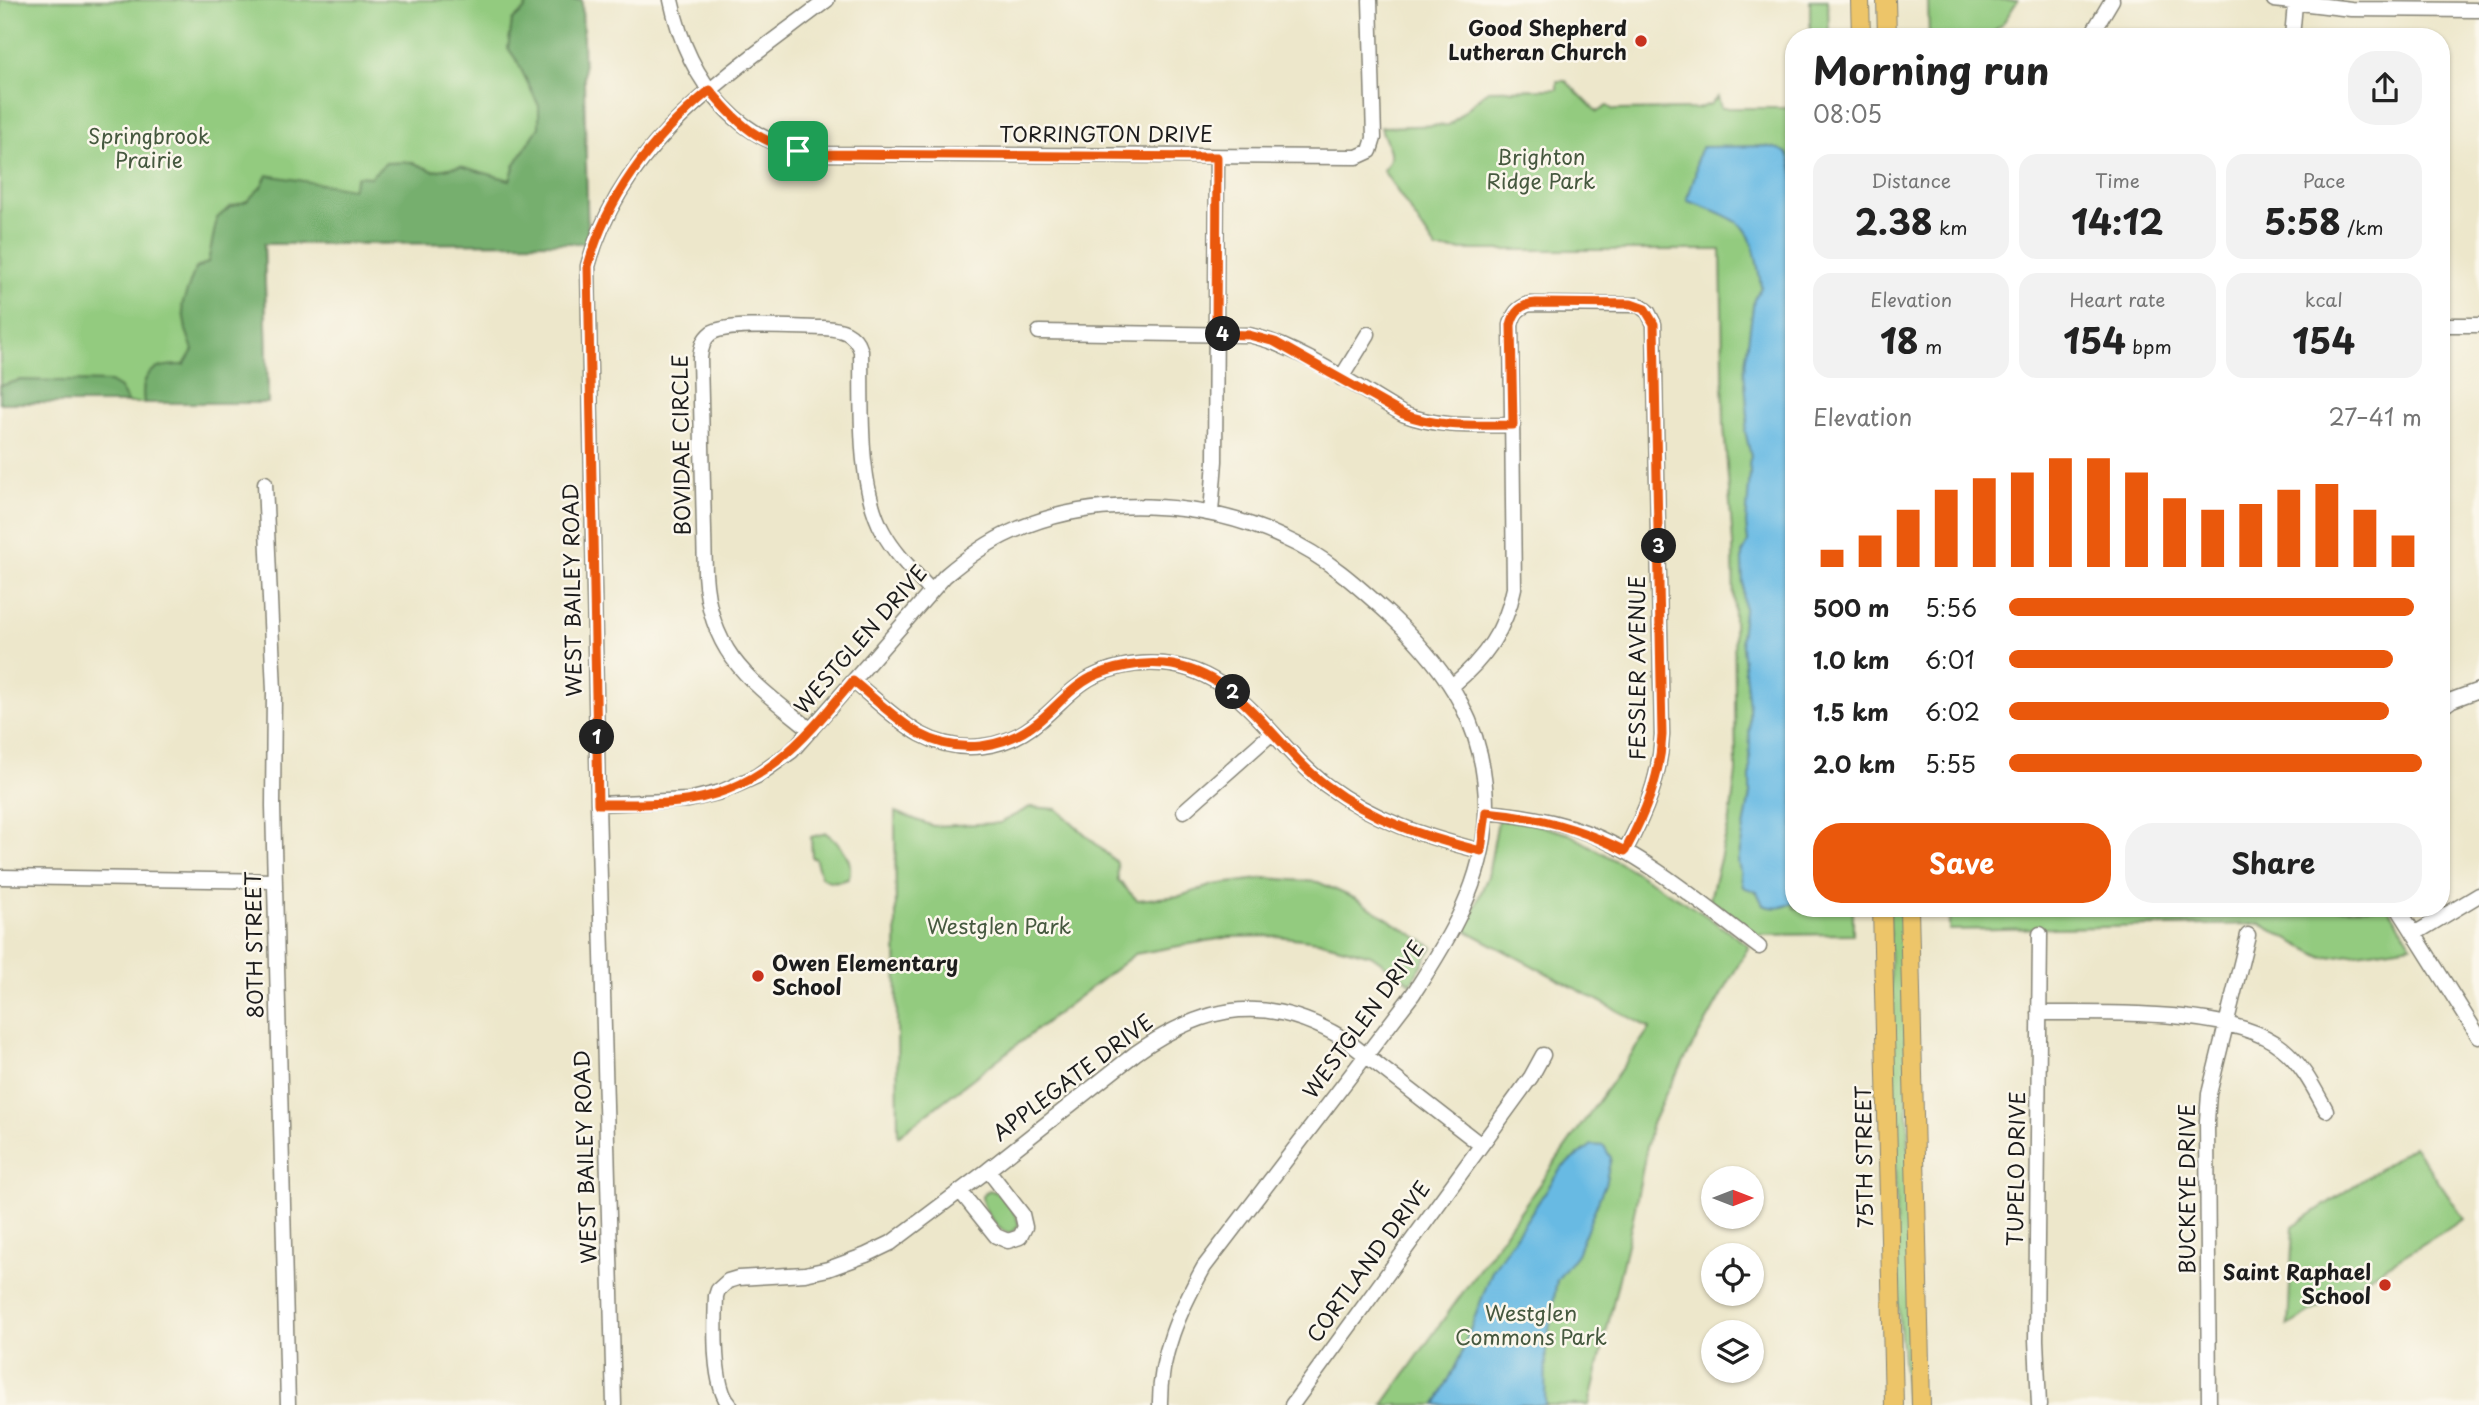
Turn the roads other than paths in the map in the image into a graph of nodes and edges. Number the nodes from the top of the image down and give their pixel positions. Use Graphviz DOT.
graph roads {
  1 [pos="671,0"];
  2 [pos="827,0"];
  3 [pos="1370,0"];
  4 [pos="1860,0"];
  5 [pos="1886,0"];
  6 [pos="2112,0"];
  7 [pos="2274,0"];
  8 [pos="2295,4"];
  9 [pos="2479,10"];
  10 [pos="1861,28"];
  11 [pos="1887,28"];
  12 [pos="2095,28"];
  13 [pos="2293,28"];
  14 [pos="710,90"];
  15 [pos="1217,157"];
  16 [pos="2450,325"];
  17 [pos="2479,325"];
  18 [pos="1039,332"];
  19 [pos="1216,334"];
  20 [pos="1368,334"];
  21 [pos="1341,378"];
  22 [pos="1513,425"];
  23 [pos="265,483"];
  24 [pos="1211,513"];
  25 [pos="930,591"];
  26 [pos="853,681"];
  27 [pos="1452,686"];
  28 [pos="2479,690"];
  29 [pos="2450,701"];
  30 [pos="811,730"];
  31 [pos="1272,733"];
  32 [pos="598,804"];
  33 [pos="1184,811"];
  34 [pos="1486,812"];
  35 [pos="1481,851"];
  36 [pos="1625,851"];
  37 [pos="0,877"];
  38 [pos="275,881"];
  39 [pos="2479,895"];
  40 [pos="2450,912"];
  41 [pos="1882,917"];
  42 [pos="1909,917"];
  43 [pos="2404,917"];
  44 [pos="2442,917"];
  45 [pos="2040,933"];
  46 [pos="2414,934"];
  47 [pos="2248,935"];
  48 [pos="1759,947"];
  49 [pos="2039,1013"];
  50 [pos="2226,1025"];
  51 [pos="2479,1037"];
  52 [pos="1543,1055"];
  53 [pos="1367,1056"];
  54 [pos="2326,1110"];
  55 [pos="1480,1145"];
  56 [pos="988,1170"];
  57 [pos="960,1191"];
  58 [pos="288,1405"];
  59 [pos="614,1405"];
  60 [pos="730,1405"];
  61 [pos="1160,1405"];
  62 [pos="1292,1405"];
  63 [pos="1894,1405"];
  64 [pos="1920,1405"];
  65 [pos="2039,1405"];
  66 [pos="2209,1405"];
  1 -- 14 [label="street, TORRINGTON DRIVE"];
  2 -- 14 [label="street, WEST BAILEY ROAD"];
  3 -- 15 [label="street, TORRINGTON DRIVE"];
  4 -- 10 [label="main road"];
  5 -- 11 [label="main road"];
  6 -- 12 [label="street"];
  7 -- 8 [label="street"];
  8 -- 9 [label="street"];
  8 -- 13 [label="street"];
  14 -- 15 [label="street, TORRINGTON DRIVE"];
  14 -- 32 [label="street, WEST BAILEY ROAD"];
  15 -- 19 [label="street"];
  16 -- 17 [label="street"];
  18 -- 19 [label="street"];
  19 -- 21 [label="street"];
  19 -- 24 [label="street"];
  20 -- 21 [label="street"];
  21 -- 22 [label="street"];
  22 -- 27 [label="street"];
  22 -- 36 [label="street, FESSLER AVENUE"];
  23 -- 38 [label="street, 80TH STREET"];
  24 -- 25 [label="street, WESTGLEN DRIVE"];
  24 -- 27 [label="street, WESTGLEN DRIVE"];
  25 -- 26 [label="street, WESTGLEN DRIVE"];
  25 -- 30 [label="street, BOVIDAE CIRCLE"];
  26 -- 30 [label="street, WESTGLEN DRIVE"];
  26 -- 31 [label="street"];
  27 -- 34 [label="street, WESTGLEN DRIVE"];
  28 -- 29 [label="street"];
  30 -- 32 [label="street, WESTGLEN DRIVE"];
  31 -- 33 [label="street"];
  31 -- 35 [label="street"];
  32 -- 59 [label="street, WEST BAILEY ROAD"];
  34 -- 35 [label="street, WESTGLEN DRIVE"];
  34 -- 36 [label="street"];
  35 -- 53 [label="street, WESTGLEN DRIVE"];
  36 -- 48 [label="street"];
  37 -- 38 [label="street"];
  38 -- 58 [label="street, 80TH STREET"];
  39 -- 40 [label="street"];
  41 -- 63 [label="main road, 75TH STREET"];
  42 -- 64 [label="main road"];
  43 -- 46 [label="street"];
  44 -- 46 [label="street"];
  45 -- 49 [label="street, TUPELO DRIVE"];
  46 -- 51 [label="street"];
  47 -- 50 [label="street, BUCKEYE DRIVE"];
  49 -- 50 [label="street"];
  49 -- 65 [label="street, TUPELO DRIVE"];
  50 -- 54 [label="street"];
  50 -- 66 [label="street, BUCKEYE DRIVE"];
  52 -- 55 [label="street, CORTLAND DRIVE"];
  53 -- 55 [label="street, APPLEGATE DRIVE"];
  53 -- 56 [label="street, APPLEGATE DRIVE"];
  53 -- 61 [label="street, WESTGLEN DRIVE"];
  55 -- 62 [label="street, CORTLAND DRIVE"];
  56 -- 57 [label="street, APPLEGATE DRIVE"];
  56 -- 57 [label="street"];
  57 -- 60 [label="street, APPLEGATE DRIVE"];
}
